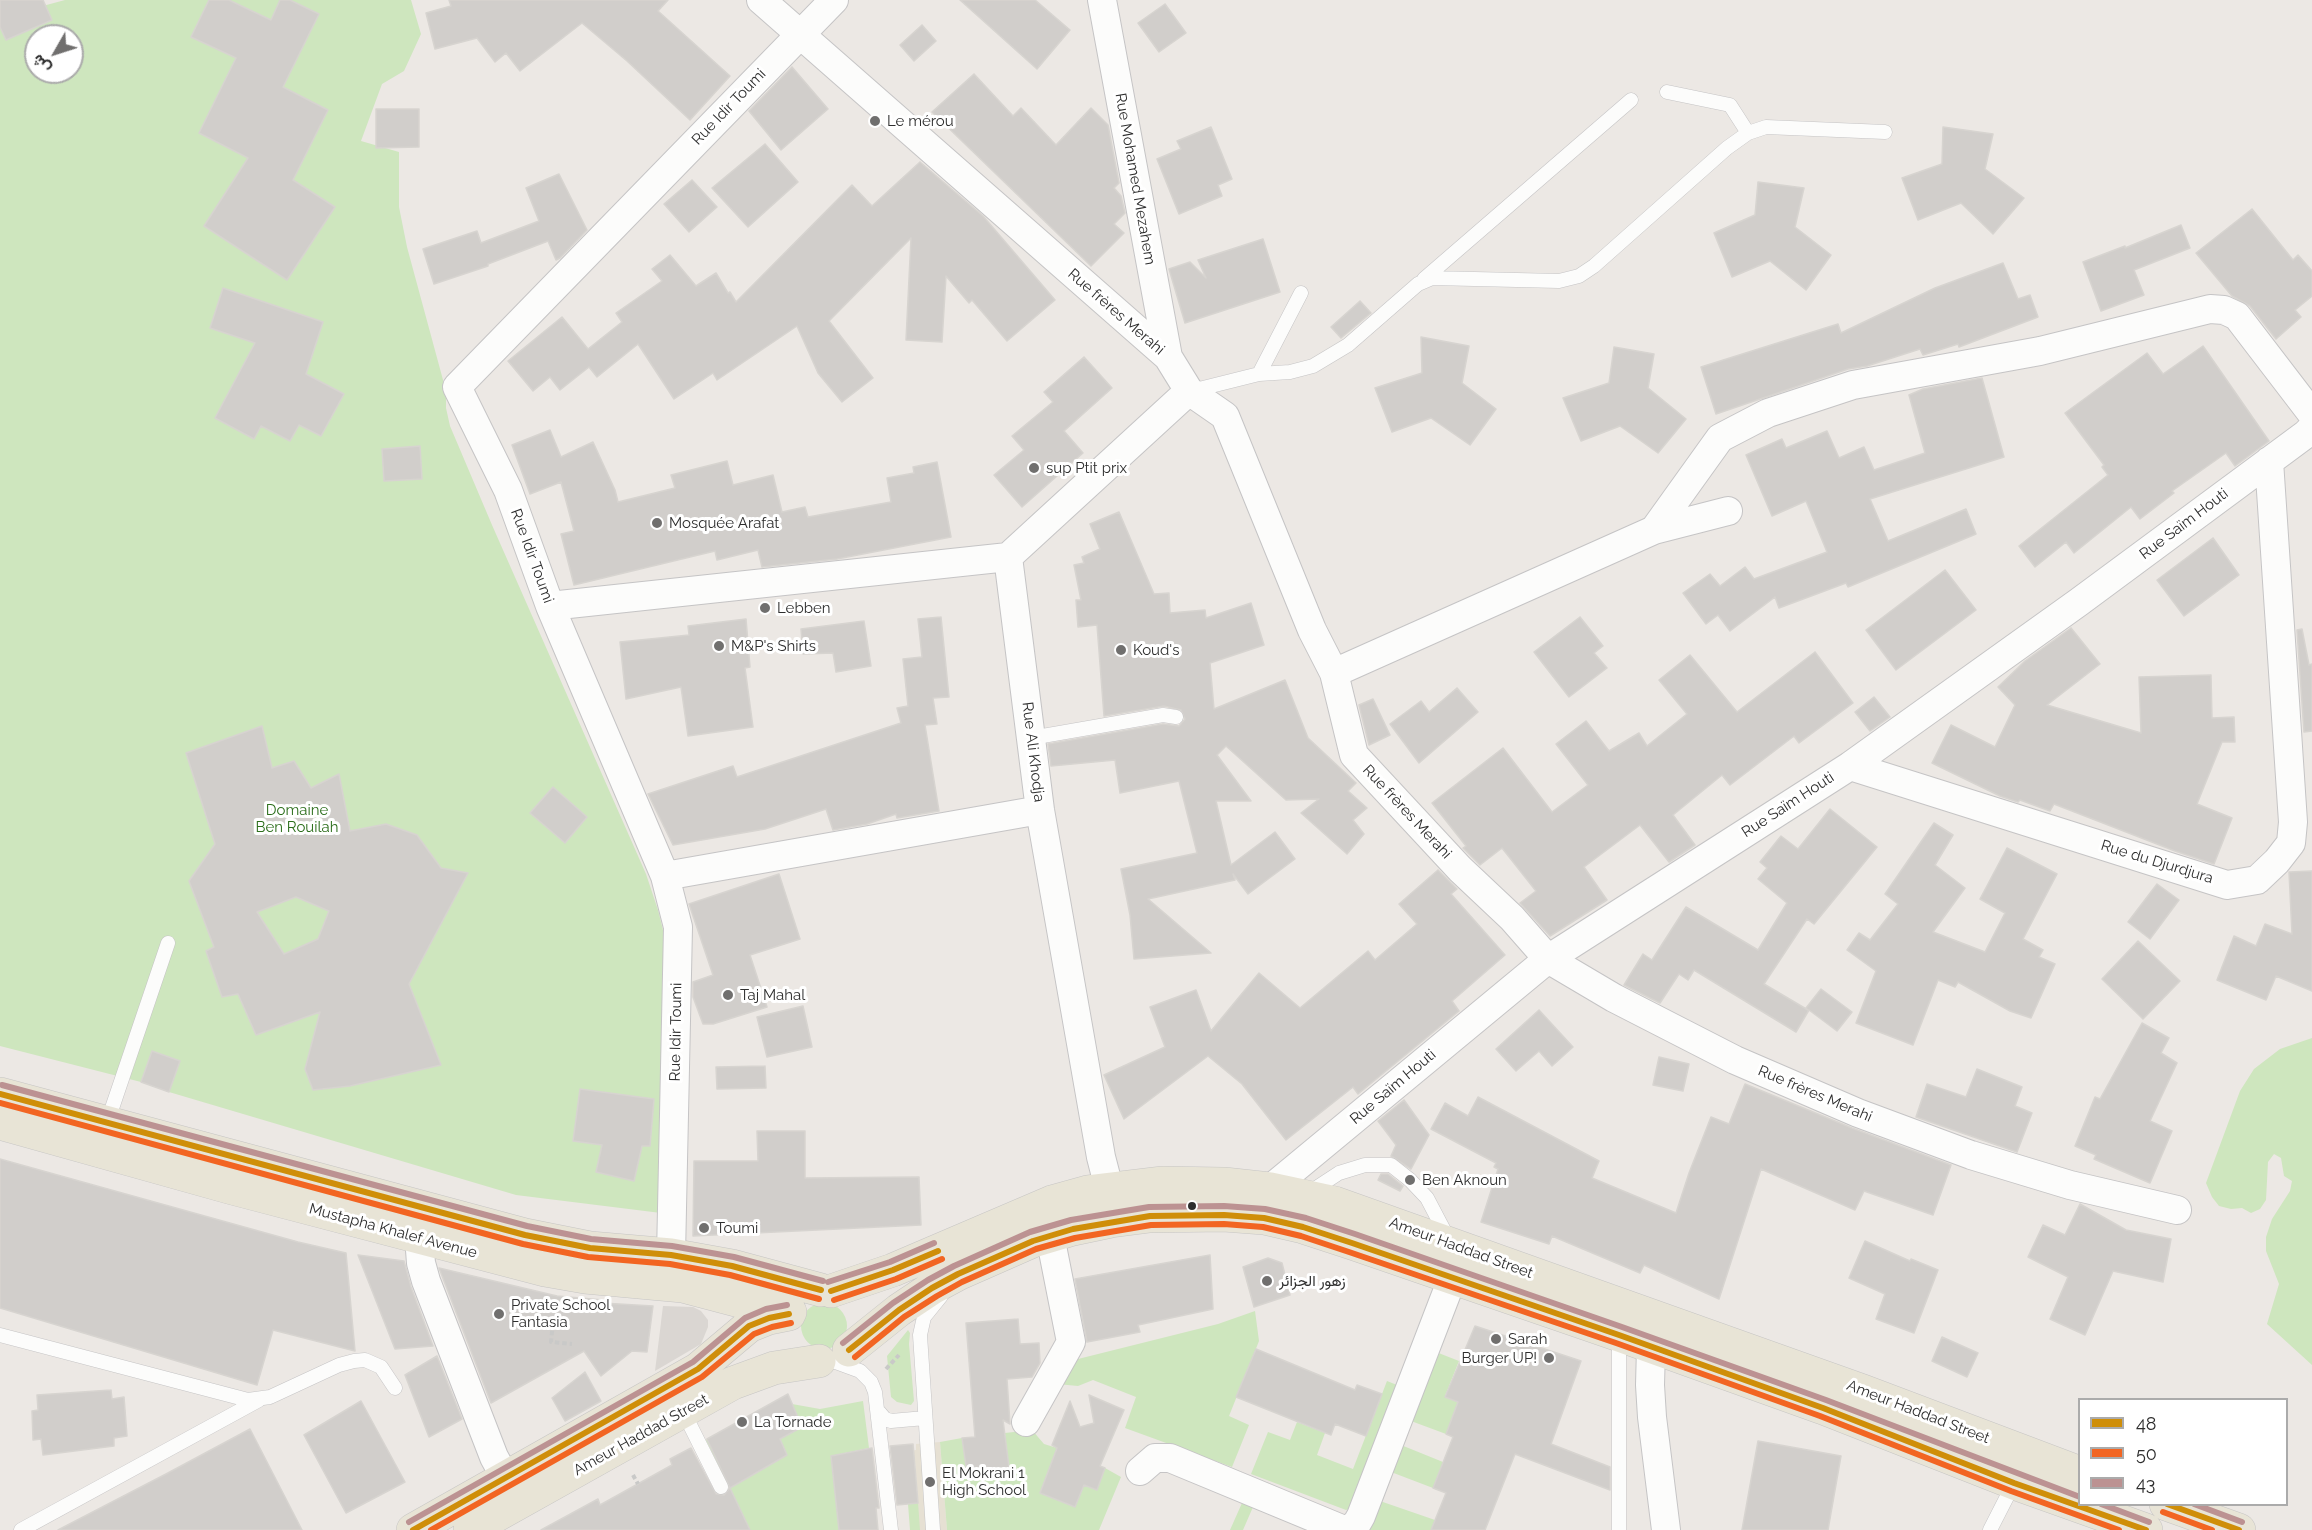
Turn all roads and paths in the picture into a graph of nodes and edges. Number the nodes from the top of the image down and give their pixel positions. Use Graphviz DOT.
graph roads {
  1 [pos="761,0"];
  2 [pos="834,0"];
  3 [pos="1102,0"];
  4 [pos="799,34"];
  5 [pos="1667,92"];
  6 [pos="1631,100"];
  7 [pos="1885,132"];
  8 [pos="1748,133"];
  9 [pos="1418,284"];
  10 [pos="1301,293"];
  11 [pos="1168,357"];
  12 [pos="1259,374"];
  13 [pos="1189,391"];
  14 [pos="2312,414"];
  15 [pos="2312,428"];
  16 [pos="2269,461"];
  17 [pos="1728,511"];
  18 [pos="1654,530"];
  19 [pos="1008,557"];
  20 [pos="550,606"];
  21 [pos="1334,673"];
  22 [pos="1176,717"];
  23 [pos="1031,738"];
  24 [pos="1850,766"];
  25 [pos="1040,810"];
  26 [pos="665,876"];
  27 [pos="168,943"];
  28 [pos="1548,959"];
  29 [pos="0,1094"];
  30 [pos="107,1123"];
  31 [pos="0,1124"];
  32 [pos="1109,1188"];
  33 [pos="1270,1189"];
  34 [pos="1305,1196"];
  35 [pos="2177,1210"];
  36 [pos="1050,1236"];
  37 [pos="419,1237"];
  38 [pos="1452,1245"];
  39 [pos="671,1256"];
  40 [pos="958,1274"];
  41 [pos="1452,1279"];
  42 [pos="826,1291"];
  43 [pos="723,1295"];
  44 [pos="556,1296"];
  45 [pos="790,1313"];
  46 [pos="0,1335"];
  47 [pos="1619,1335"];
  48 [pos="572,1344"];
  49 [pos="1651,1348"];
  50 [pos="723,1349"];
  51 [pos="903,1353"];
  52 [pos="833,1357"];
  53 [pos="885,1370"];
  54 [pos="395,1388"];
  55 [pos="260,1400"];
  56 [pos="682,1411"];
  57 [pos="879,1412"];
  58 [pos="925,1418"];
  59 [pos="1026,1422"];
  60 [pos="1140,1471"];
  61 [pos="2078,1473"];
  62 [pos="506,1479"];
  63 [pos="2014,1483"];
  64 [pos="721,1487"];
  65 [pos="2078,1506"];
  66 [pos="2079,1506"];
  67 [pos="2172,1506"];
  68 [pos="21,1530"];
  69 [pos="413,1530"];
  70 [pos="470,1530"];
  71 [pos="891,1530"];
  72 [pos="933,1530"];
  73 [pos="1619,1530"];
  74 [pos="1666,1530"];
  75 [pos="1990,1530"];
  76 [pos="2146,1530"];
  77 [pos="2239,1530"];
  1 -- 4 [label="street"];
  2 -- 4 [label="street"];
  3 -- 11 [label="street, Rue Mohamed Mezahem"];
  4 -- 11 [label="street, Rue frères Merahi"];
  4 -- 20 [label="street, Rue Idir Toumi"];
  5 -- 8 [label="lane"];
  6 -- 9 [label="lane"];
  7 -- 8 [label="lane"];
  8 -- 9 [label="lane"];
  9 -- 12 [label="lane"];
  10 -- 12 [label="lane"];
  11 -- 13 [label="street, Rue frères Merahi"];
  12 -- 13 [label="lane"];
  13 -- 19 [label="street"];
  13 -- 21 [label="street, Rue frères Merahi"];
  14 -- 18 [label="street"];
  15 -- 16 [label="street, Rue Saïm Houti"];
  16 -- 24 [label="street, Rue Saïm Houti"];
  16 -- 24 [label="street, Rue du Djurdjura"];
  17 -- 18 [label="street"];
  18 -- 21 [label="street"];
  19 -- 20 [label="street"];
  19 -- 23 [label="street, Rue Ali Khodja"];
  20 -- 26 [label="street, Rue Idir Toumi"];
  21 -- 28 [label="street, Rue frères Merahi"];
  22 -- 23 [label="lane"];
  23 -- 25 [label="street, Rue Ali Khodja"];
  24 -- 28 [label="street, Rue Saïm Houti"];
  25 -- 26 [label="street"];
  25 -- 32 [label="street, Rue Ali Khodja"];
  26 -- 39 [label="street, Rue Idir Toumi"];
  27 -- 30 [label="lane"];
  28 -- 33 [label="street, Rue Saïm Houti"];
  28 -- 35 [label="street, Rue frères Merahi"];
  29 -- 30 [label="main road, Mustapha Khalef Avenue"];
  30 -- 39 [label="main road, Mustapha Khalef Avenue"];
  31 -- 37 [label="main road, Mustapha Khalef Avenue"];
  32 -- 33 [label="main road, Ameur Haddad Street"];
  32 -- 42 [label="main road, Ameur Haddad Street"];
  33 -- 34 [label="main road, Ameur Haddad Street"];
  34 -- 38 [label="main road, Ameur Haddad Street"];
  34 -- 38 [label="lane"];
  36 -- 40 [label="main road, Ameur Haddad Street"];
  36 -- 41 [label="main road, Ameur Haddad Street"];
  36 -- 59 [label="street"];
  37 -- 43 [label="main road, Mustapha Khalef Avenue"];
  37 -- 62 [label="street"];
  38 -- 61 [label="main road, Ameur Haddad Street"];
  39 -- 42 [label="main road, Mustapha Khalef Avenue"];
  40 -- 52 [label="main road, Ameur Haddad Street"];
  40 -- 58 [label="lane"];
  41 -- 47 [label="main road, Ameur Haddad Street"];
  41 -- 60 [label="street"];
  42 -- 45 [label="main road"];
  42 -- 52 [label="main road"];
  43 -- 45 [label="main road, Mustapha Khalef Avenue"];
  43 -- 50 [label="main road"];
  44 -- 48 [label="path"];
  45 -- 50 [label="main road, Ameur Haddad Street"];
  45 -- 52 [label="main road"];
  46 -- 55 [label="lane"];
  47 -- 49 [label="main road, Ameur Haddad Street"];
  47 -- 73 [label="lane"];
  49 -- 63 [label="main road, Ameur Haddad Street"];
  49 -- 74 [label="street"];
  50 -- 62 [label="main road, Ameur Haddad Street"];
  51 -- 53 [label="path"];
  52 -- 56 [label="main road, Ameur Haddad Street"];
  52 -- 57 [label="lane"];
  54 -- 55 [label="lane"];
  55 -- 68 [label="lane"];
  56 -- 64 [label="lane"];
  56 -- 70 [label="main road, Ameur Haddad Street"];
  57 -- 58 [label="lane"];
  57 -- 71 [label="lane"];
  58 -- 72 [label="lane"];
  62 -- 69 [label="main road, Ameur Haddad Street"];
  63 -- 65 [label="main road, Ameur Haddad Street"];
  63 -- 75 [label="lane"];
  66 -- 76 [label="main road, Ameur Haddad Street"];
  67 -- 77 [label="main road"];
}
